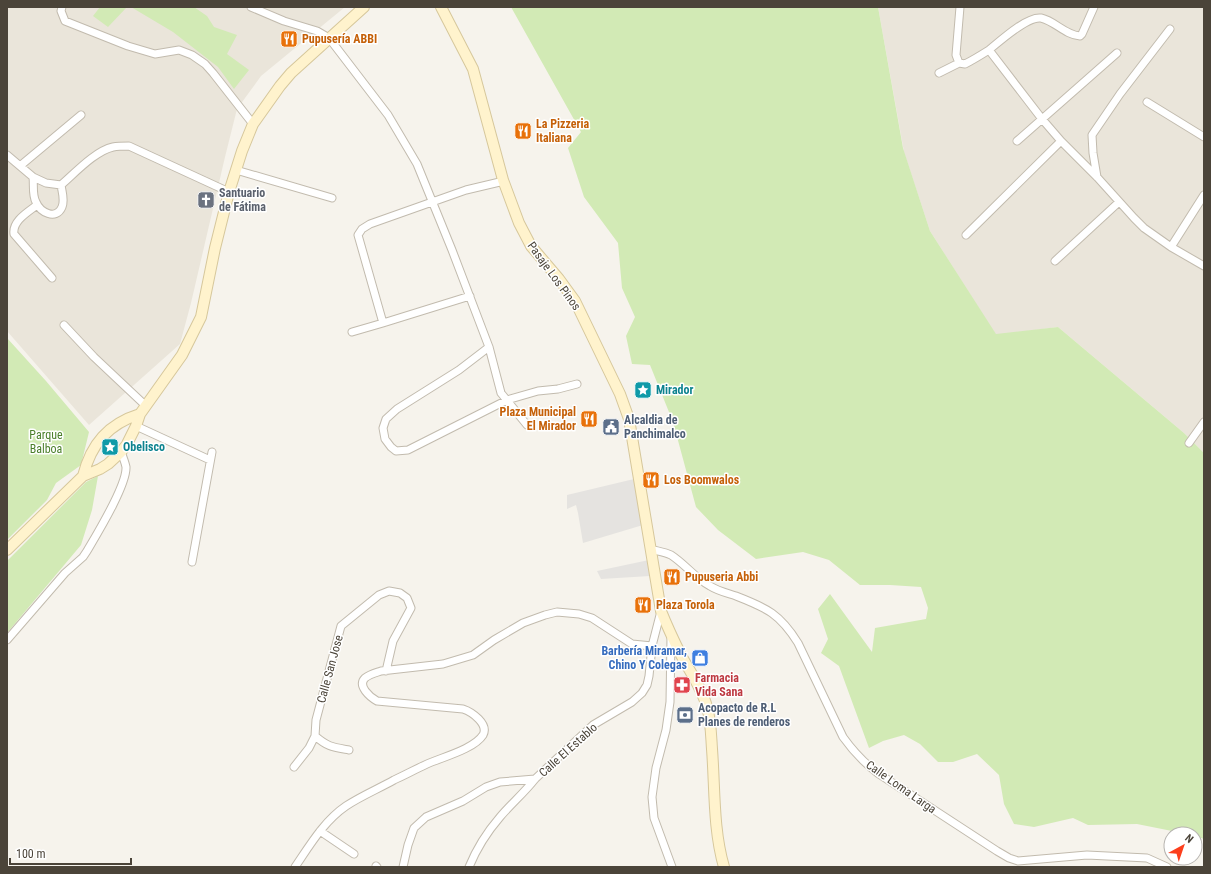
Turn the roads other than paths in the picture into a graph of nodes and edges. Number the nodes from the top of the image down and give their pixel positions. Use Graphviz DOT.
graph roads {
  1 [pos="62,7"];
  2 [pos="251,7"];
  3 [pos="364,7"];
  4 [pos="441,7"];
  5 [pos="960,7"];
  6 [pos="1094,7"];
  7 [pos="1170,29"];
  8 [pos="329,38"];
  9 [pos="989,50"];
  10 [pos="1117,53"];
  11 [pos="959,63"];
  12 [pos="939,73"];
  13 [pos="1147,102"];
  14 [pos="80,115"];
  15 [pos="1042,119"];
  16 [pos="253,124"];
  17 [pos="1204,137"];
  18 [pos="1017,141"];
  19 [pos="1061,142"];
  20 [pos="7,155"];
  21 [pos="20,166"];
  22 [pos="236,170"];
  23 [pos="33,177"];
  24 [pos="1097,177"];
  25 [pos="504,181"];
  26 [pos="62,185"];
  27 [pos="229,192"];
  28 [pos="1204,195"];
  29 [pos="332,198"];
  30 [pos="432,202"];
  31 [pos="1119,202"];
  32 [pos="37,205"];
  33 [pos="966,235"];
  34 [pos="1171,247"];
  35 [pos="1055,261"];
  36 [pos="1204,266"];
  37 [pos="52,278"];
  38 [pos="470,296"];
  39 [pos="383,323"];
  40 [pos="64,325"];
  41 [pos="352,332"];
  42 [pos="489,347"];
  43 [pos="577,384"];
  44 [pos="507,400"];
  45 [pos="146,406"];
  46 [pos="140,414"];
  47 [pos="1204,422"];
  48 [pos="527,425"];
  49 [pos="136,426"];
  50 [pos="1189,443"];
  51 [pos="121,452"];
  52 [pos="212,452"];
  53 [pos="210,460"];
  54 [pos="83,476"];
  55 [pos="650,549"];
  56 [pos="7,550"];
  57 [pos="192,562"];
  58 [pos="661,611"];
  59 [pos="671,636"];
  60 [pos="7,640"];
  61 [pos="652,646"];
  62 [pos="682,656"];
  63 [pos="671,659"];
  64 [pos="386,671"];
  65 [pos="315,736"];
  66 [pos="349,750"];
  67 [pos="294,767"];
  68 [pos="535,779"];
  69 [pos="320,831"];
  70 [pos="354,854"];
  71 [pos="295,867"];
  72 [pos="403,867"];
  73 [pos="469,867"];
  74 [pos="672,867"];
  75 [pos="724,867"];
  76 [pos="1167,867"];
  1 -- 16 [label="street"];
  2 -- 8 [label="street"];
  3 -- 8 [label="main road"];
  4 -- 25 [label="main road, Pasaje Los Pinos"];
  5 -- 11 [label="street"];
  6 -- 9 [label="street"];
  7 -- 24 [label="street"];
  8 -- 16 [label="main road"];
  8 -- 30 [label="street"];
  9 -- 11 [label="street"];
  9 -- 15 [label="street"];
  10 -- 15 [label="street"];
  11 -- 12 [label="street"];
  13 -- 17 [label="street"];
  14 -- 21 [label="street"];
  15 -- 18 [label="street"];
  15 -- 19 [label="street"];
  16 -- 22 [label="main road"];
  19 -- 24 [label="street"];
  19 -- 33 [label="street"];
  20 -- 21 [label="street"];
  21 -- 23 [label="street"];
  22 -- 27 [label="main road"];
  22 -- 29 [label="street"];
  23 -- 26 [label="street"];
  23 -- 32 [label="street"];
  24 -- 31 [label="street"];
  25 -- 30 [label="street"];
  25 -- 55 [label="main road, Pasaje Los Pinos"];
  26 -- 27 [label="street"];
  26 -- 32 [label="street"];
  27 -- 45 [label="main road"];
  28 -- 34 [label="street"];
  30 -- 38 [label="street"];
  30 -- 39 [label="street"];
  31 -- 34 [label="street"];
  31 -- 35 [label="street"];
  32 -- 37 [label="street"];
  34 -- 36 [label="street"];
  38 -- 39 [label="street"];
  38 -- 42 [label="street"];
  39 -- 41 [label="street"];
  40 -- 45 [label="street"];
  42 -- 44 [label="street"];
  42 -- 44 [label="street"];
  43 -- 44 [label="street"];
  44 -- 48 [label="street"];
  45 -- 46 [label="main road"];
  46 -- 49 [label="main road"];
  46 -- 54 [label="main road"];
  47 -- 50 [label="street"];
  49 -- 51 [label="main road"];
  49 -- 53 [label="street"];
  51 -- 54 [label="main road"];
  51 -- 60 [label="street"];
  52 -- 53 [label="street"];
  53 -- 57 [label="street"];
  54 -- 56 [label="main road"];
  55 -- 58 [label="main road, Pasaje Los Pinos"];
  55 -- 76 [label="street, Calle Loma Larga"];
  58 -- 59 [label="main road, Pasaje Los Pinos"];
  58 -- 61 [label="street, Calle El Establo"];
  59 -- 62 [label="main road, Pasaje Los Pinos"];
  59 -- 63 [label="street"];
  61 -- 64 [label="street"];
  61 -- 68 [label="street, Calle El Establo"];
  62 -- 63 [label="main road"];
  62 -- 75 [label="main road, Pasaje Los Pinos"];
  63 -- 74 [label="street"];
  64 -- 65 [label="street, Calle San Jose"];
  64 -- 69 [label="street"];
  65 -- 66 [label="street"];
  65 -- 67 [label="street"];
  68 -- 72 [label="street"];
  68 -- 73 [label="street, Calle El Establo"];
  69 -- 70 [label="street"];
  69 -- 71 [label="street"];
}
